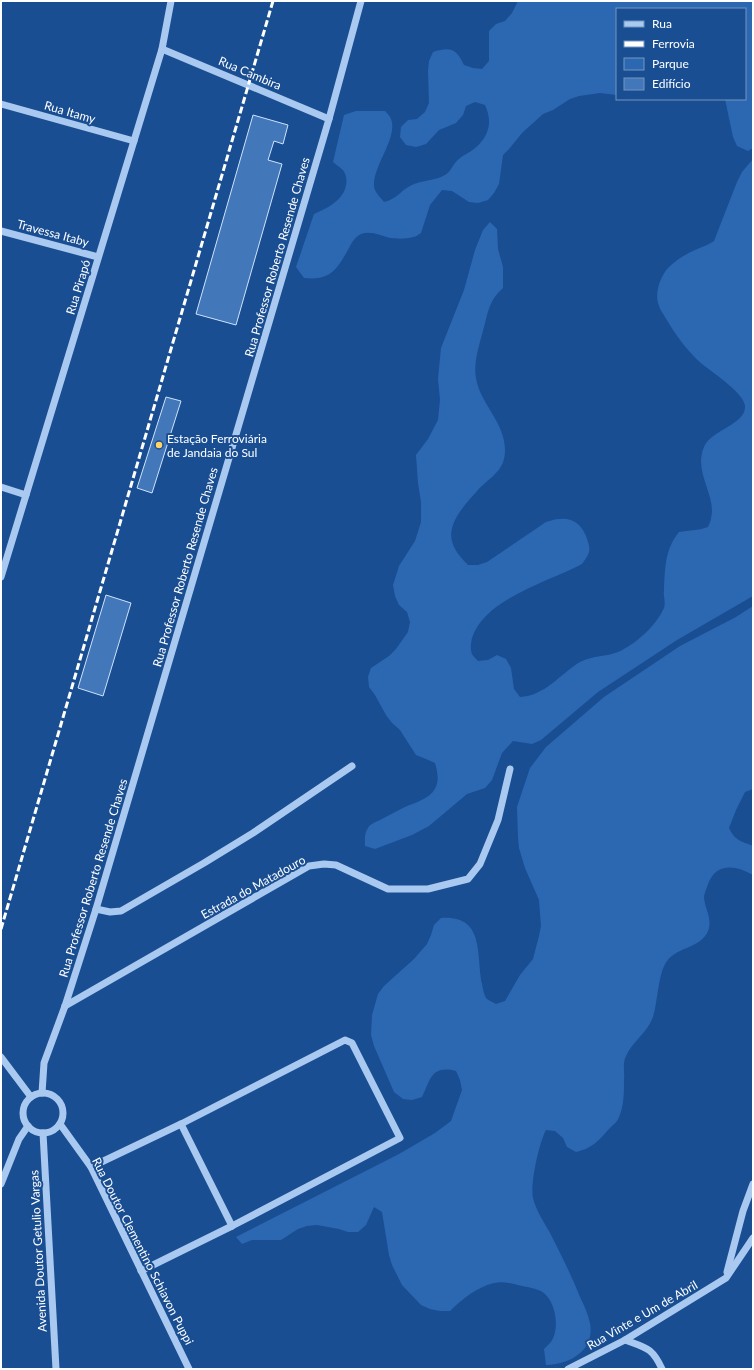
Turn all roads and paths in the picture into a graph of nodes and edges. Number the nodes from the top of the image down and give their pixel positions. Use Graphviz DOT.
graph roads {
  1 [pos="171,1"];
  2 [pos="361,1"];
  3 [pos="162,49"];
  4 [pos="1,104"];
  5 [pos="329,119"];
  6 [pos="134,141"];
  7 [pos="1,231"];
  8 [pos="98,257"];
  9 [pos="1,487"];
  10 [pos="26,495"];
  11 [pos="1,578"];
  12 [pos="352,766"];
  13 [pos="510,769"];
  14 [pos="96,909"];
  15 [pos="65,1006"];
  16 [pos="1,1057"];
  17 [pos="42,1093"];
  18 [pos="31,1097"];
  19 [pos="60,1124"];
  20 [pos="181,1124"];
  21 [pos="28,1126"];
  22 [pos="43,1133"];
  23 [pos="91,1167"];
  24 [pos="1,1184"];
  25 [pos="753,1184"];
  26 [pos="232,1226"];
  27 [pos="753,1238"];
  28 [pos="141,1271"];
  29 [pos="726,1278"];
  30 [pos="625,1340"];
  31 [pos="56,1369"];
  32 [pos="189,1369"];
  33 [pos="568,1369"];
  34 [pos="662,1369"];
  1 -- 3 [label="street, Rua Pirapó"];
  2 -- 5 [label="street, Rua Professor Roberto Resende Chaves"];
  3 -- 5 [label="street, Rua Cambira"];
  3 -- 6 [label="street, Rua Pirapó"];
  4 -- 6 [label="street, Rua Itamy"];
  5 -- 14 [label="street, Rua Professor Roberto Resende Chaves"];
  6 -- 8 [label="street, Rua Pirapó"];
  7 -- 8 [label="street, Travessa Itaby"];
  8 -- 10 [label="street, Rua Pirapó"];
  9 -- 10 [label="street"];
  10 -- 11 [label="street, Rua Pirapó"];
  12 -- 14 [label="street"];
  13 -- 15 [label="street, Estrada do Matadouro"];
  14 -- 15 [label="street, Rua Professor Roberto Resende Chaves"];
  15 -- 17 [label="street, Rua Professor Roberto Resende Chaves"];
  16 -- 18 [label="street"];
  17 -- 18 [label="street"];
  17 -- 19 [label="street"];
  18 -- 21 [label="street"];
  19 -- 22 [label="street"];
  19 -- 23 [label="street, Rua Doutor Clementino Schiavon Puppi"];
  20 -- 23 [label="street"];
  20 -- 26 [label="street"];
  20 -- 26 [label="street"];
  21 -- 22 [label="street"];
  21 -- 24 [label="street"];
  22 -- 31 [label="street, Avenida Doutor Getulio Vargas"];
  23 -- 28 [label="street, Rua Doutor Clementino Schiavon Puppi"];
  25 -- 29 [label="street"];
  26 -- 28 [label="street"];
  27 -- 29 [label="street"];
  28 -- 32 [label="street, Rua Doutor Clementino Schiavon Puppi"];
  29 -- 30 [label="street, Rua Vinte e Um de Abril"];
  30 -- 33 [label="street, Rua Vinte e Um de Abril"];
  30 -- 34 [label="street"];
}
